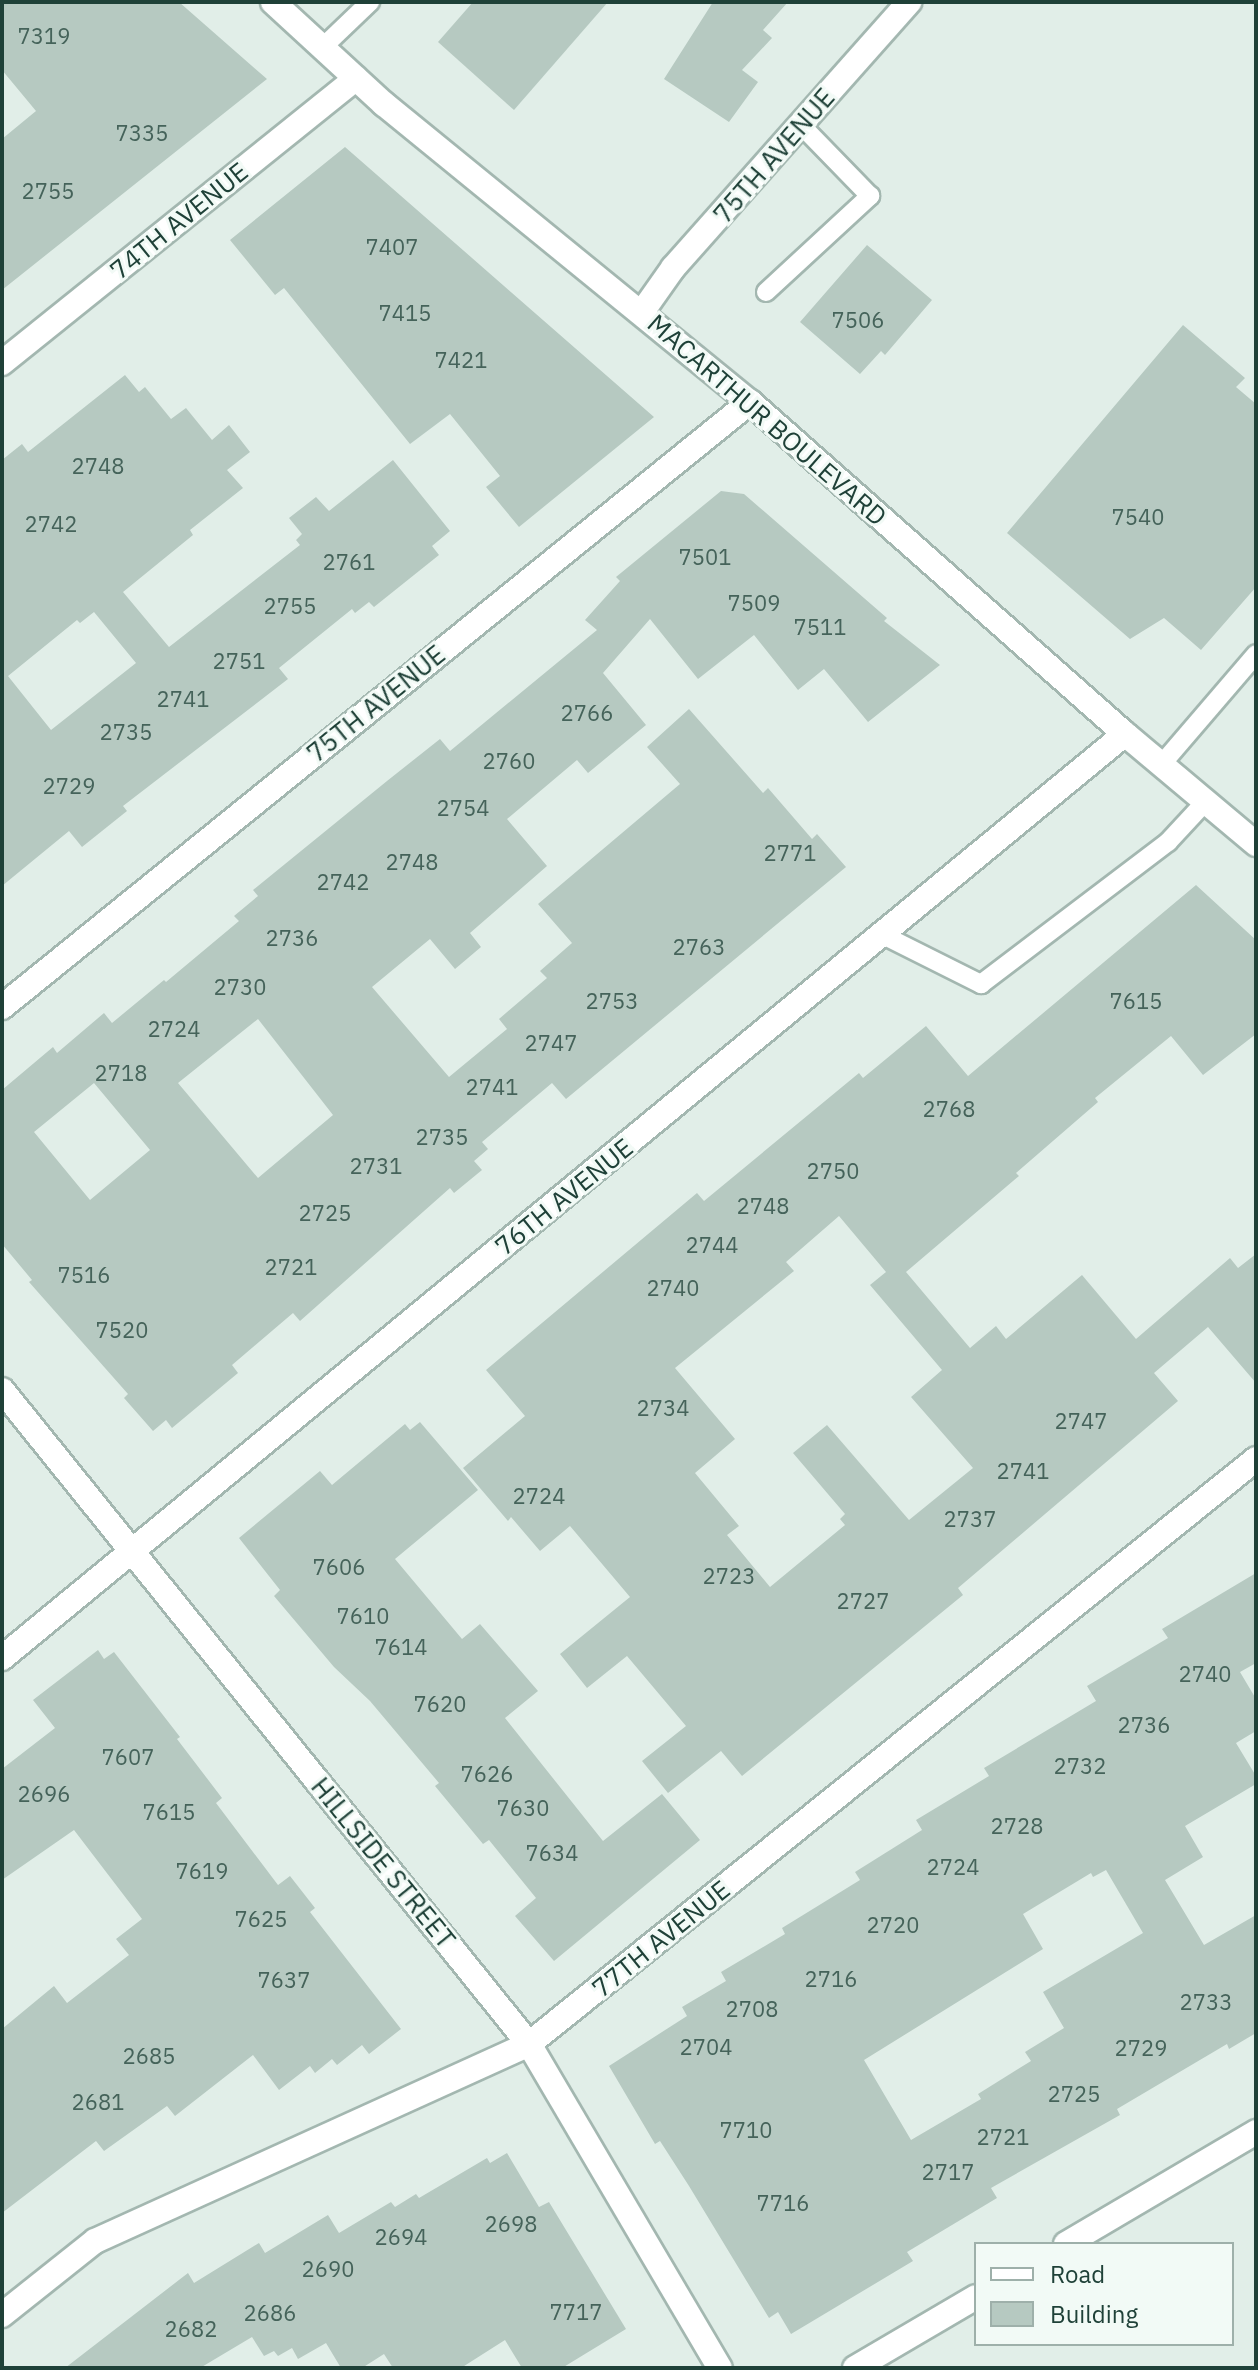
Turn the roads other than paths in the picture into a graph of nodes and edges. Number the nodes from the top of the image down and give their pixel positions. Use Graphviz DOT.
graph roads {
  1 [pos="273,2"];
  2 [pos="370,2"];
  3 [pos="909,2"];
  4 [pos="324,46"];
  5 [pos="356,78"];
  6 [pos="801,125"];
  7 [pos="766,292"];
  8 [pos="642,312"];
  9 [pos="2,363"];
  10 [pos="750,402"];
  11 [pos="1256,654"];
  12 [pos="1125,734"];
  13 [pos="1161,765"];
  14 [pos="1205,802"];
  15 [pos="1256,844"];
  16 [pos="883,935"];
  17 [pos="2,1007"];
  18 [pos="2,1390"];
  19 [pos="1256,1459"];
  20 [pos="132,1552"];
  21 [pos="2,1658"];
  22 [pos="529,2044"];
  23 [pos="1256,2132"];
  24 [pos="1069,2242"];
  25 [pos="974,2298"];
  26 [pos="2,2315"];
  27 [pos="720,2368"];
  28 [pos="855,2368"];
  1 -- 4 [label="street, MACARTHUR BOULEVARD"];
  2 -- 4 [label="lane"];
  3 -- 6 [label="street, 75TH AVENUE"];
  4 -- 5 [label="street, MACARTHUR BOULEVARD"];
  5 -- 8 [label="street, MACARTHUR BOULEVARD"];
  5 -- 9 [label="street, 74TH AVENUE"];
  6 -- 7 [label="lane"];
  6 -- 8 [label="street, 75TH AVENUE"];
  8 -- 10 [label="street, MACARTHUR BOULEVARD"];
  10 -- 12 [label="street, MACARTHUR BOULEVARD"];
  10 -- 17 [label="street, 75TH AVENUE"];
  11 -- 13 [label="lane"];
  12 -- 13 [label="street, MACARTHUR BOULEVARD"];
  12 -- 16 [label="street, 76TH AVENUE"];
  13 -- 14 [label="street, MACARTHUR BOULEVARD"];
  14 -- 15 [label="street, MACARTHUR BOULEVARD"];
  14 -- 16 [label="lane"];
  16 -- 20 [label="street, 76TH AVENUE"];
  18 -- 20 [label="street, HILLSIDE STREET"];
  19 -- 22 [label="street, 77TH AVENUE"];
  20 -- 21 [label="street, 76TH AVENUE"];
  20 -- 22 [label="street, HILLSIDE STREET"];
  22 -- 26 [label="street, 77TH AVENUE"];
  22 -- 27 [label="street, HILLSIDE STREET"];
  23 -- 24 [label="street"];
  25 -- 28 [label="street"];
}
